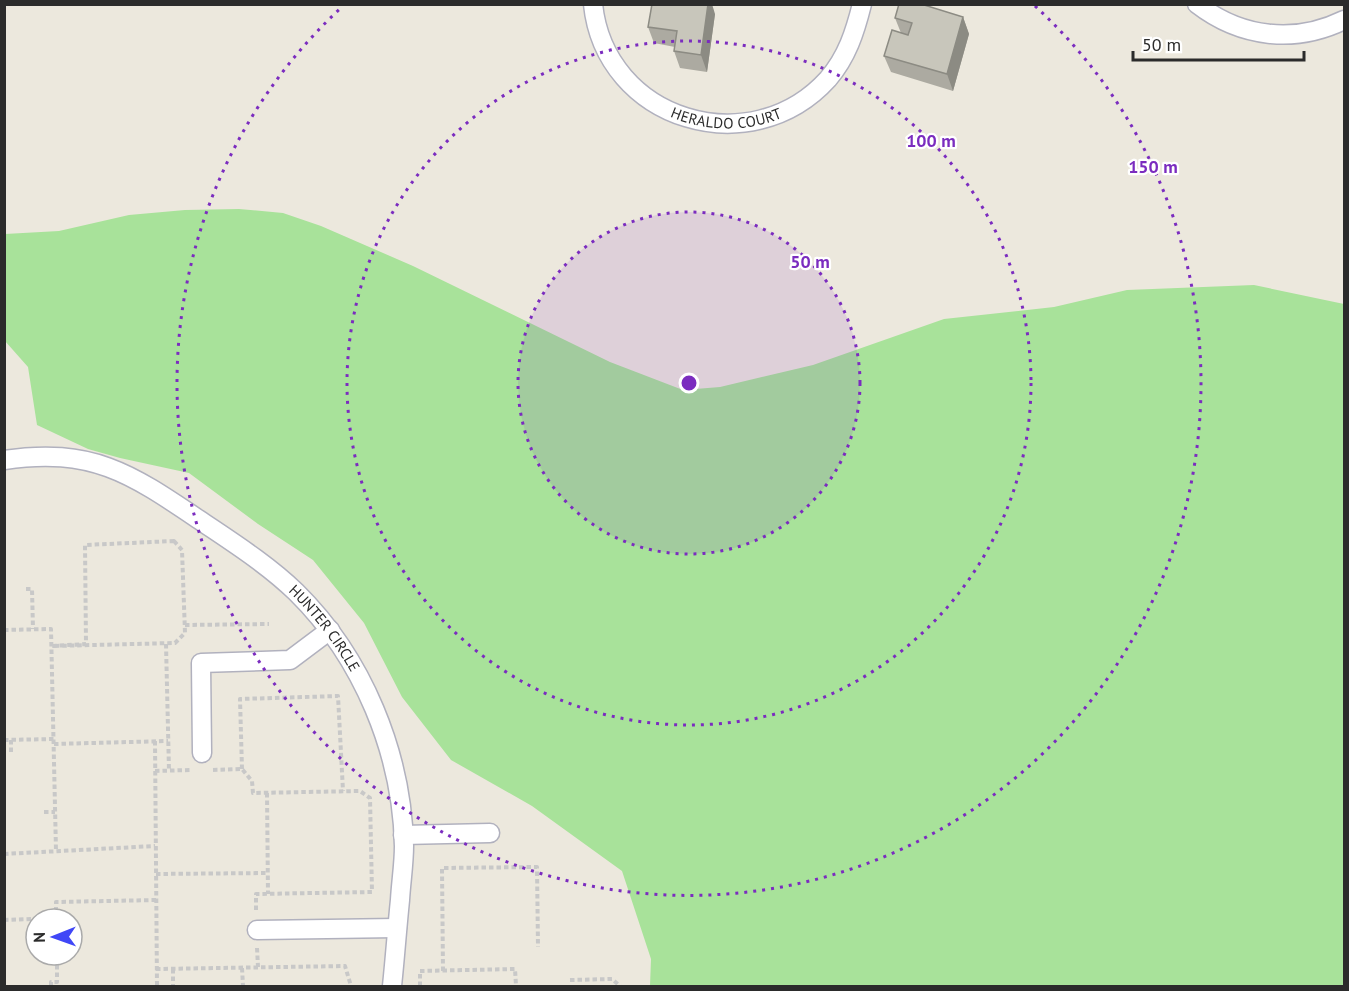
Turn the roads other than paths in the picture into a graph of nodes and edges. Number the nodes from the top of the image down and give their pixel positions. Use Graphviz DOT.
graph roads {
  1 [pos="593,4"];
  2 [pos="862,4"];
  3 [pos="1197,4"];
  4 [pos="1344,20"];
  5 [pos="4,460"];
  6 [pos="330,630"];
  7 [pos="201,761"];
  8 [pos="490,832"];
  9 [pos="403,835"];
  10 [pos="397,928"];
  11 [pos="257,930"];
  12 [pos="392,987"];
  1 -- 2 [label="street, HERALDO COURT"];
  3 -- 4 [label="street"];
  5 -- 6 [label="street, HUNTER CIRCLE"];
  6 -- 7 [label="street"];
  6 -- 9 [label="street, HUNTER CIRCLE"];
  8 -- 9 [label="street"];
  9 -- 10 [label="street, HUNTER CIRCLE"];
  10 -- 11 [label="street"];
  10 -- 12 [label="street, HUNTER CIRCLE"];
}
